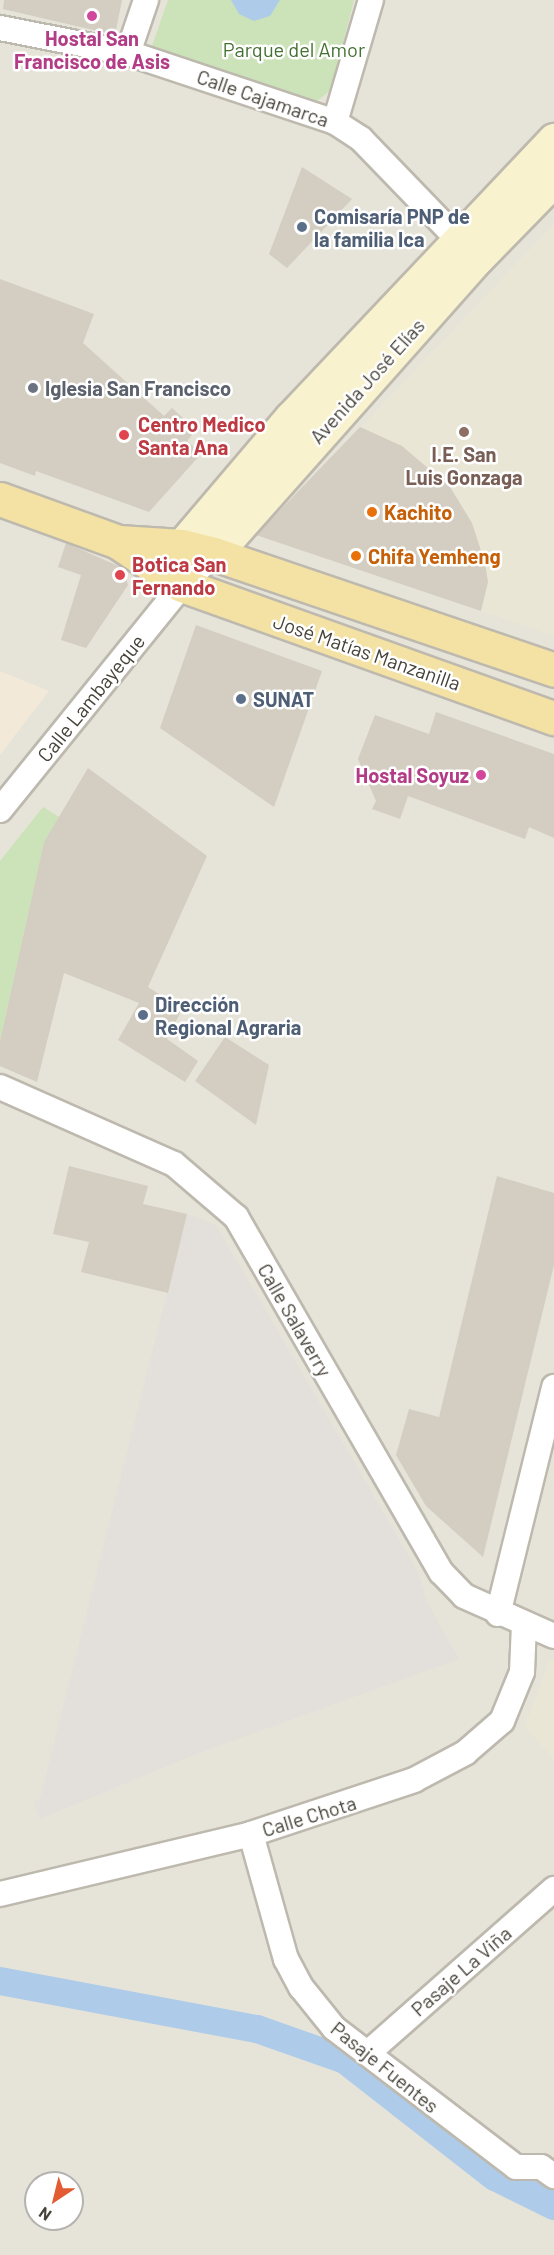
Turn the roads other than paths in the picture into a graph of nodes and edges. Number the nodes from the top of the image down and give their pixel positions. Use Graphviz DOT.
graph roads {
  1 [pos="146,0"];
  2 [pos="372,0"];
  3 [pos="0,28"];
  4 [pos="128,53"];
  5 [pos="334,122"];
  6 [pos="554,140"];
  7 [pos="554,179"];
  8 [pos="467,249"];
  9 [pos="0,499"];
  10 [pos="118,542"];
  11 [pos="182,546"];
  12 [pos="214,554"];
  13 [pos="182,585"];
  14 [pos="554,670"];
  15 [pos="554,718"];
  16 [pos="0,810"];
  17 [pos="0,1087"];
  18 [pos="554,1387"];
  19 [pos="498,1614"];
  20 [pos="524,1625"];
  21 [pos="554,1636"];
  22 [pos="251,1834"];
  23 [pos="554,1889"];
  24 [pos="0,1894"];
  25 [pos="369,2052"];
  26 [pos="554,2176"];
  1 -- 4 [label="street"];
  2 -- 5 [label="street"];
  3 -- 4 [label="street, Calle Cajamarca"];
  4 -- 5 [label="street, Calle Cajamarca"];
  5 -- 8 [label="street, Calle Cajamarca"];
  6 -- 8 [label="street, Avenida José Elías"];
  7 -- 8 [label="street, Avenida José Elías"];
  8 -- 11 [label="street, Avenida José Elías"];
  8 -- 12 [label="street, Avenida José Elías"];
  9 -- 10 [label="main road"];
  10 -- 11 [label="main road"];
  10 -- 13 [label="main road, José Matías Manzanilla"];
  11 -- 12 [label="main road"];
  11 -- 13 [label="street"];
  12 -- 13 [label="street, Avenida José Elías"];
  12 -- 14 [label="main road"];
  13 -- 15 [label="main road, José Matías Manzanilla"];
  13 -- 16 [label="street, Calle Lambayeque"];
  17 -- 19 [label="street, Calle Salaverry"];
  18 -- 19 [label="street"];
  19 -- 20 [label="street, Calle Salaverry"];
  20 -- 21 [label="street, Calle Salaverry"];
  20 -- 22 [label="street, Calle Chota"];
  22 -- 24 [label="street, Calle Chota"];
  22 -- 25 [label="street, Pasaje Fuentes"];
  23 -- 25 [label="street, Pasaje La Viña"];
  25 -- 26 [label="street, Pasaje Fuentes"];
}
